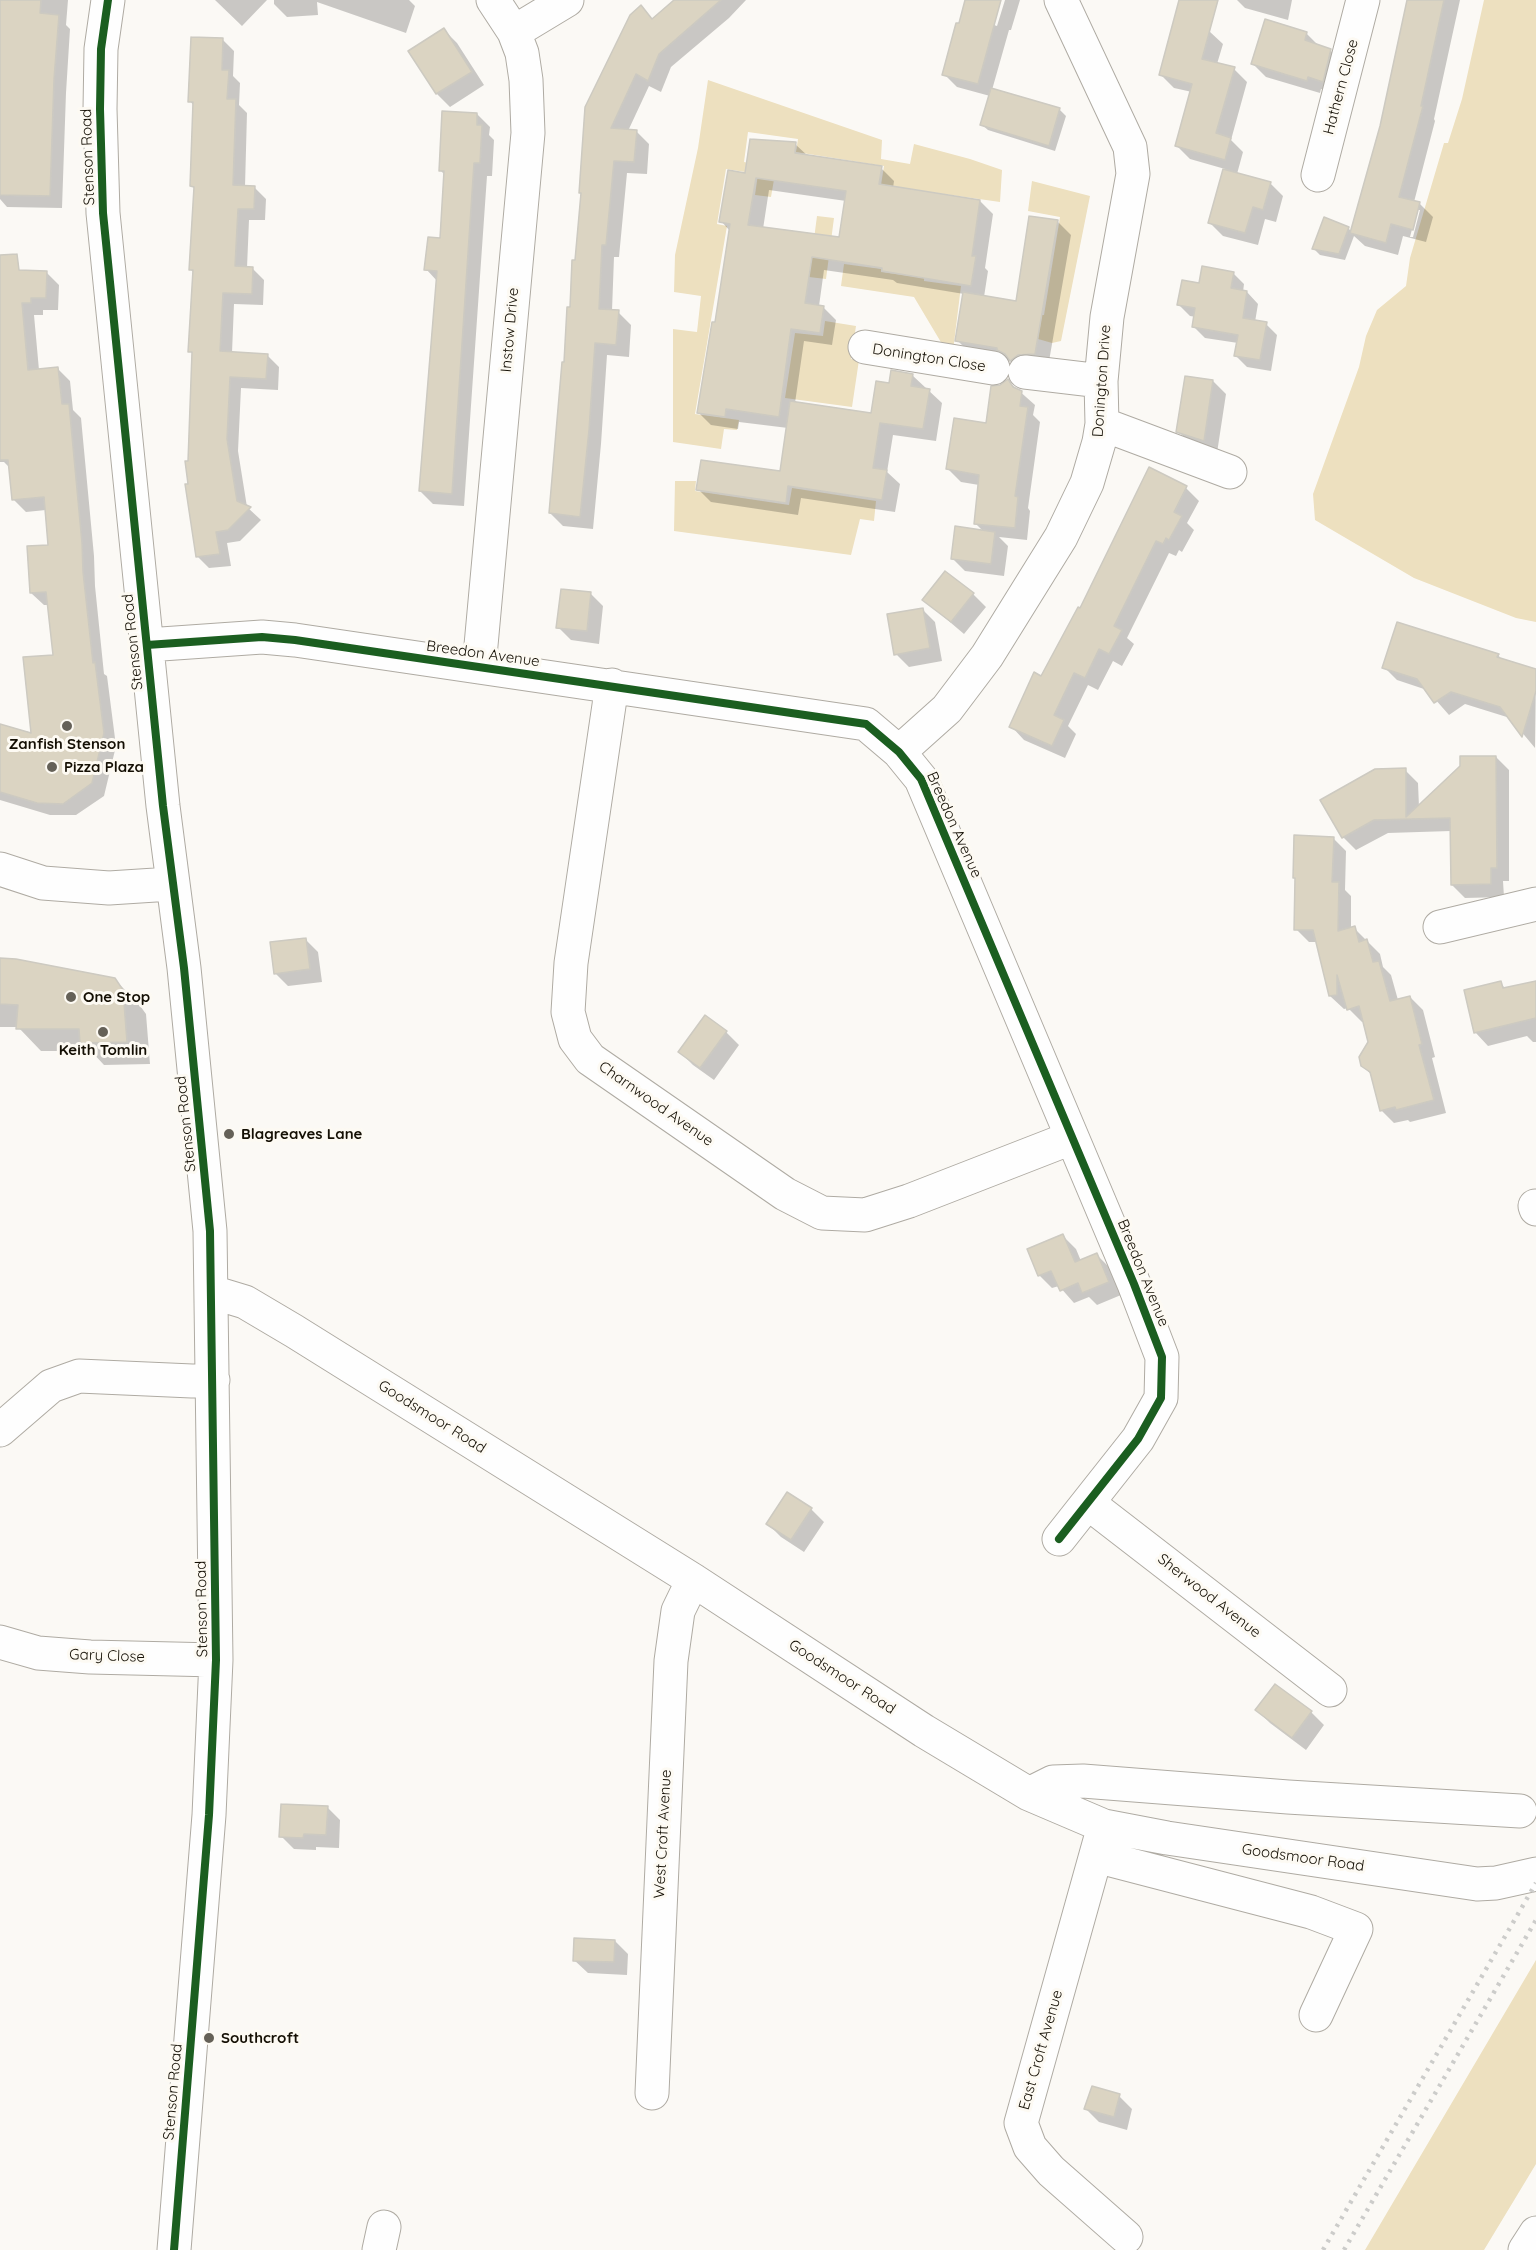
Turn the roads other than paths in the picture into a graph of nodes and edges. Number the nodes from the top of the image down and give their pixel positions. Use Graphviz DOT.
graph roads {
  1 [pos="108,0"];
  2 [pos="493,0"];
  3 [pos="567,0"];
  4 [pos="1061,0"];
  5 [pos="1363,0"];
  6 [pos="514,32"];
  7 [pos="1318,175"];
  8 [pos="865,347"];
  9 [pos="1101,381"];
  10 [pos="1102,424"];
  11 [pos="1230,472"];
  12 [pos="147,645"];
  13 [pos="479,667"];
  14 [pos="612,686"];
  15 [pos="899,752"];
  16 [pos="0,869"];
  17 [pos="171,884"];
  18 [pos="1536,904"];
  19 [pos="1440,927"];
  20 [pos="1071,1138"];
  21 [pos="212,1292"];
  22 [pos="213,1380"];
  23 [pos="0,1430"];
  24 [pos="1088,1503"];
  25 [pos="1059,1539"];
  26 [pos="693,1580"];
  27 [pos="0,1642"];
  28 [pos="216,1660"];
  29 [pos="1330,1690"];
  30 [pos="1029,1794"];
  31 [pos="1520,1811"];
  32 [pos="1100,1841"];
  33 [pos="1536,1874"];
  34 [pos="1316,2015"];
  35 [pos="651,2092"];
  36 [pos="1536,2233"];
  37 [pos="1126,2237"];
  38 [pos="174,2250"];
  39 [pos="1525,2250"];
  1 -- 12 [label="street, Stenson Road"];
  2 -- 6 [label="street, Instow Drive"];
  3 -- 6 [label="street"];
  4 -- 9 [label="street, Donington Drive"];
  5 -- 7 [label="street, Hathern Close"];
  6 -- 13 [label="street, Instow Drive"];
  8 -- 9 [label="street, Donington Close"];
  9 -- 10 [label="street, Donington Drive"];
  10 -- 11 [label="street"];
  10 -- 15 [label="street, Donington Drive"];
  12 -- 13 [label="street, Breedon Avenue"];
  12 -- 17 [label="street, Stenson Road"];
  13 -- 14 [label="street, Breedon Avenue"];
  14 -- 15 [label="street, Breedon Avenue"];
  14 -- 20 [label="street, Charnwood Avenue"];
  15 -- 20 [label="street, Breedon Avenue"];
  16 -- 17 [label="street"];
  17 -- 21 [label="street, Stenson Road"];
  18 -- 19 [label="street"];
  20 -- 24 [label="street, Breedon Avenue"];
  21 -- 22 [label="street, Stenson Road"];
  21 -- 26 [label="street, Goodsmoor Road"];
  22 -- 23 [label="street"];
  22 -- 28 [label="street, Stenson Road"];
  24 -- 25 [label="street, Breedon Avenue"];
  24 -- 29 [label="street, Sherwood Avenue"];
  26 -- 30 [label="street, Goodsmoor Road"];
  26 -- 35 [label="street, West Croft Avenue"];
  27 -- 28 [label="street, Gary Close"];
  28 -- 38 [label="street, Stenson Road"];
  30 -- 31 [label="street"];
  30 -- 32 [label="street, Goodsmoor Road"];
  32 -- 33 [label="street, Goodsmoor Road"];
  32 -- 34 [label="street"];
  32 -- 37 [label="street, East Croft Avenue"];
  36 -- 39 [label="street"];
}
